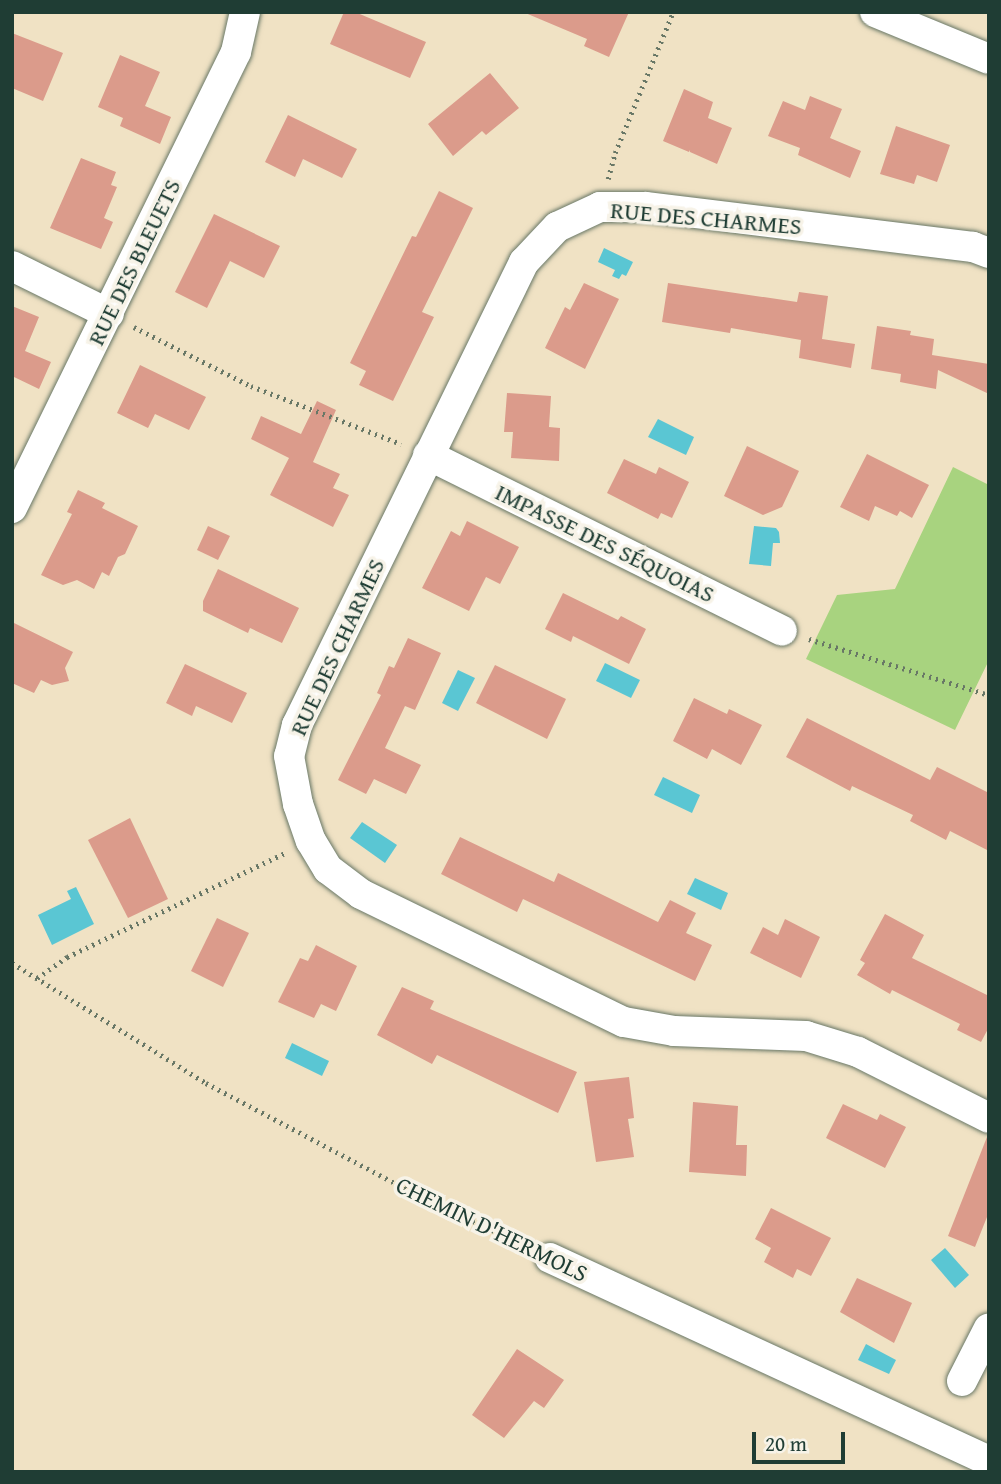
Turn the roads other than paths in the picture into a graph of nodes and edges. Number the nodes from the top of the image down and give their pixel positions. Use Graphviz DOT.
graph roads {
  1 [pos="245,12"];
  2 [pos="875,12"];
  3 [pos="989,59"];
  4 [pos="989,253"];
  5 [pos="12,266"];
  6 [pos="108,314"];
  7 [pos="428,455"];
  8 [pos="12,508"];
  9 [pos="782,631"];
  10 [pos="989,1118"];
  11 [pos="550,1258"];
  12 [pos="989,1328"];
  13 [pos="962,1381"];
  14 [pos="989,1461"];
  1 -- 6 [label="street, RUE DES BLEUETS"];
  2 -- 3 [label="street"];
  4 -- 7 [label="street, RUE DES CHARMES"];
  5 -- 6 [label="street"];
  6 -- 8 [label="street, RUE DES BLEUETS"];
  7 -- 9 [label="street, IMPASSE DES SÉQUOIAS"];
  7 -- 10 [label="street, RUE DES CHARMES"];
  11 -- 14 [label="street, CHEMIN D'HERMOLS"];
  12 -- 13 [label="street"];
}
